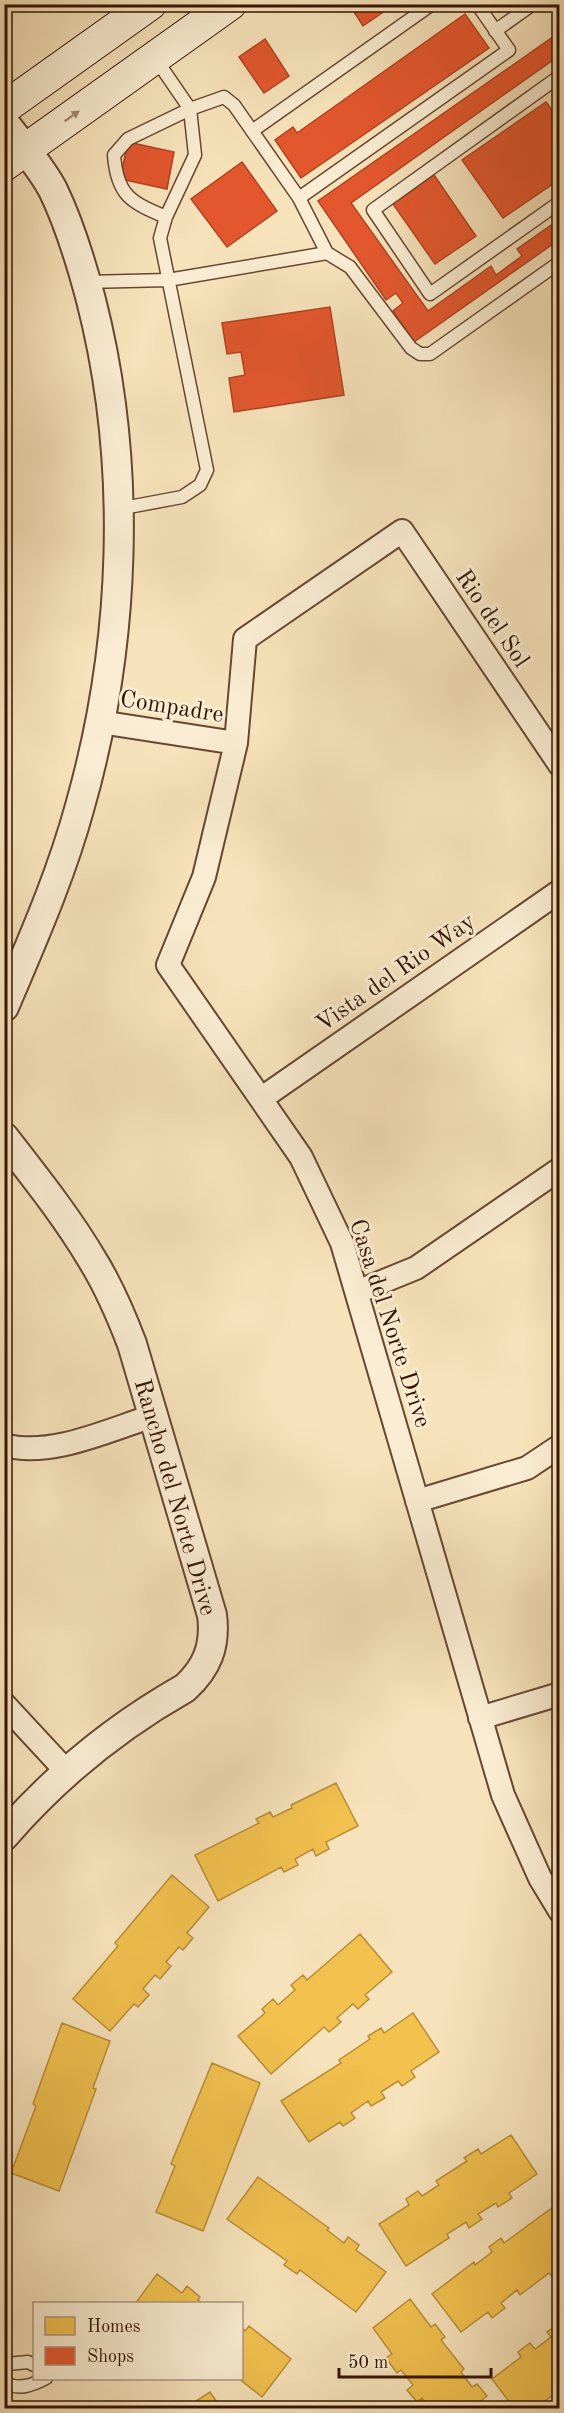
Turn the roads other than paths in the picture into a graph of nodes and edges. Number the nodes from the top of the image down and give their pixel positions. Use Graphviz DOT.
graph roads {
  1 [pos="150,4"];
  2 [pos="230,4"];
  3 [pos="432,4"];
  4 [pos="477,4"];
  5 [pos="533,4"];
  6 [pos="495,31"];
  7 [pos="155,58"];
  8 [pos="560,76"];
  9 [pos="4,108"];
  10 [pos="190,109"];
  11 [pos="4,122"];
  12 [pos="252,130"];
  13 [pos="15,158"];
  14 [pos="299,198"];
  15 [pos="560,202"];
  16 [pos="166,217"];
  17 [pos="327,253"];
  18 [pos="560,262"];
  19 [pos="168,280"];
  20 [pos="86,282"];
  21 [pos="118,508"];
  22 [pos="402,531"];
  23 [pos="100,722"];
  24 [pos="236,743"];
  25 [pos="560,765"];
  26 [pos="560,891"];
  27 [pos="4,1007"];
  28 [pos="262,1098"];
  29 [pos="4,1137"];
  30 [pos="560,1169"];
  31 [pos="357,1292"];
  32 [pos="153,1416"];
  33 [pos="4,1444"];
  34 [pos="560,1446"];
  35 [pos="417,1501"];
  36 [pos="560,1694"];
  37 [pos="4,1704"];
  38 [pos="480,1718"];
  39 [pos="67,1772"];
  40 [pos="4,1836"];
  41 [pos="560,1911"];
  42 [pos="33,2364"];
  43 [pos="4,2367"];
  44 [pos="44,2380"];
  45 [pos="4,2382"];
  1 -- 9 [label="main road"];
  2 -- 7 [label="main road"];
  3 -- 12 [label="lane"];
  4 -- 6 [label="lane"];
  5 -- 6 [label="lane"];
  6 -- 14 [label="lane"];
  7 -- 10 [label="lane"];
  13 -- 7 [label="main road, one-way"];
  8 -- 15 [label="lane"];
  10 -- 12 [label="lane"];
  10 -- 16 [label="lane"];
  10 -- 16 [label="lane"];
  11 -- 13 [label="street"];
  12 -- 14 [label="lane"];
  13 -- 20 [label="street"];
  14 -- 17 [label="lane"];
  16 -- 19 [label="lane"];
  17 -- 18 [label="lane"];
  17 -- 19 [label="lane"];
  19 -- 20 [label="lane"];
  19 -- 21 [label="lane"];
  20 -- 21 [label="street"];
  21 -- 23 [label="street"];
  22 -- 24 [label="street, Casa del Norte Drive"];
  22 -- 25 [label="street, Rio del Sol"];
  23 -- 24 [label="street, Compadre"];
  23 -- 27 [label="street"];
  24 -- 28 [label="street, Casa del Norte Drive"];
  26 -- 28 [label="street, Vista del Rio Way"];
  28 -- 31 [label="street, Casa del Norte Drive"];
  29 -- 32 [label="street, Rancho del Norte Drive"];
  30 -- 31 [label="street"];
  31 -- 35 [label="street, Casa del Norte Drive"];
  32 -- 33 [label="street"];
  32 -- 39 [label="street, Rancho del Norte Drive"];
  34 -- 35 [label="street"];
  35 -- 38 [label="street, Casa del Norte Drive"];
  36 -- 38 [label="street"];
  37 -- 39 [label="street"];
  38 -- 41 [label="street, Casa del Norte Drive"];
  39 -- 40 [label="street, Rancho del Norte Drive"];
  42 -- 43 [label="lane"];
  44 -- 45 [label="lane"];
}
